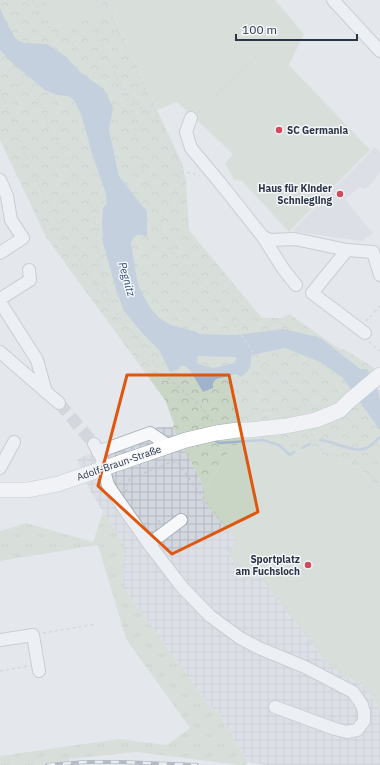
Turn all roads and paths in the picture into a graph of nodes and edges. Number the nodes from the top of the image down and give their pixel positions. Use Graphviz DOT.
graph roads {
  1 [pos="33,0"];
  2 [pos="96,0"];
  3 [pos="104,0"];
  4 [pos="333,0"];
  5 [pos="265,48"];
  6 [pos="380,51"];
  7 [pos="0,60"];
  8 [pos="121,86"];
  9 [pos="0,90"];
  10 [pos="154,110"];
  11 [pos="191,118"];
  12 [pos="0,180"];
  13 [pos="168,206"];
  14 [pos="263,237"];
  15 [pos="347,250"];
  16 [pos="376,251"];
  17 [pos="0,253"];
  18 [pos="29,270"];
  19 [pos="380,275"];
  20 [pos="296,285"];
  21 [pos="0,299"];
  22 [pos="0,302"];
  23 [pos="110,306"];
  24 [pos="380,306"];
  25 [pos="364,329"];
  26 [pos="377,349"];
  27 [pos="380,351"];
  28 [pos="0,352"];
  29 [pos="377,378"];
  30 [pos="46,392"];
  31 [pos="59,403"];
  32 [pos="320,405"];
  33 [pos="305,406"];
  34 [pos="236,425"];
  35 [pos="216,427"];
  36 [pos="310,429"];
  37 [pos="14,442"];
  38 [pos="169,446"];
  39 [pos="0,468"];
  40 [pos="104,468"];
  41 [pos="380,487"];
  42 [pos="0,490"];
  43 [pos="116,497"];
  44 [pos="181,520"];
  45 [pos="149,544"];
  46 [pos="97,624"];
  47 [pos="33,635"];
  48 [pos="0,640"];
  49 [pos="39,668"];
  50 [pos="0,671"];
  51 [pos="380,702"];
  52 [pos="275,707"];
  1 -- 8 [label="path"];
  2 -- 8 [label="path"];
  3 -- 10 [label="path"];
  4 -- 6 [label="street"];
  5 -- 11 [label="path"];
  7 -- 23 [label="path"];
  8 -- 10 [label="path"];
  8 -- 13 [label="path"];
  9 -- 23 [label="path"];
  10 -- 13 [label="path"];
  11 -- 14 [label="street"];
  12 -- 17 [label="street"];
  13 -- 33 [label="path"];
  14 -- 15 [label="street"];
  14 -- 20 [label="street"];
  15 -- 16 [label="street"];
  15 -- 25 [label="street"];
  16 -- 19 [label="street"];
  18 -- 21 [label="street"];
  22 -- 30 [label="street"];
  23 -- 35 [label="path"];
  24 -- 25 [label="path"];
  26 -- 27 [label="path"];
  28 -- 30 [label="street"];
  29 -- 34 [label="main road, Adolf-Braun-Straße"];
  30 -- 31 [label="street"];
  32 -- 33 [label="path"];
  33 -- 34 [label="path"];
  34 -- 38 [label="main road, Adolf-Braun-Straße"];
  36 -- 41 [label="path"];
  37 -- 39 [label="street"];
  38 -- 40 [label="main road, Adolf-Braun-Straße"];
  38 -- 40 [label="street"];
  40 -- 42 [label="main road, Adolf-Braun-Straße"];
  40 -- 43 [label="street"];
  43 -- 45 [label="street"];
  43 -- 51 [label="path"];
  44 -- 45 [label="street"];
  45 -- 52 [label="street"];
  46 -- 47 [label="path"];
  47 -- 48 [label="street"];
  47 -- 49 [label="street"];
  49 -- 50 [label="path"];
}
